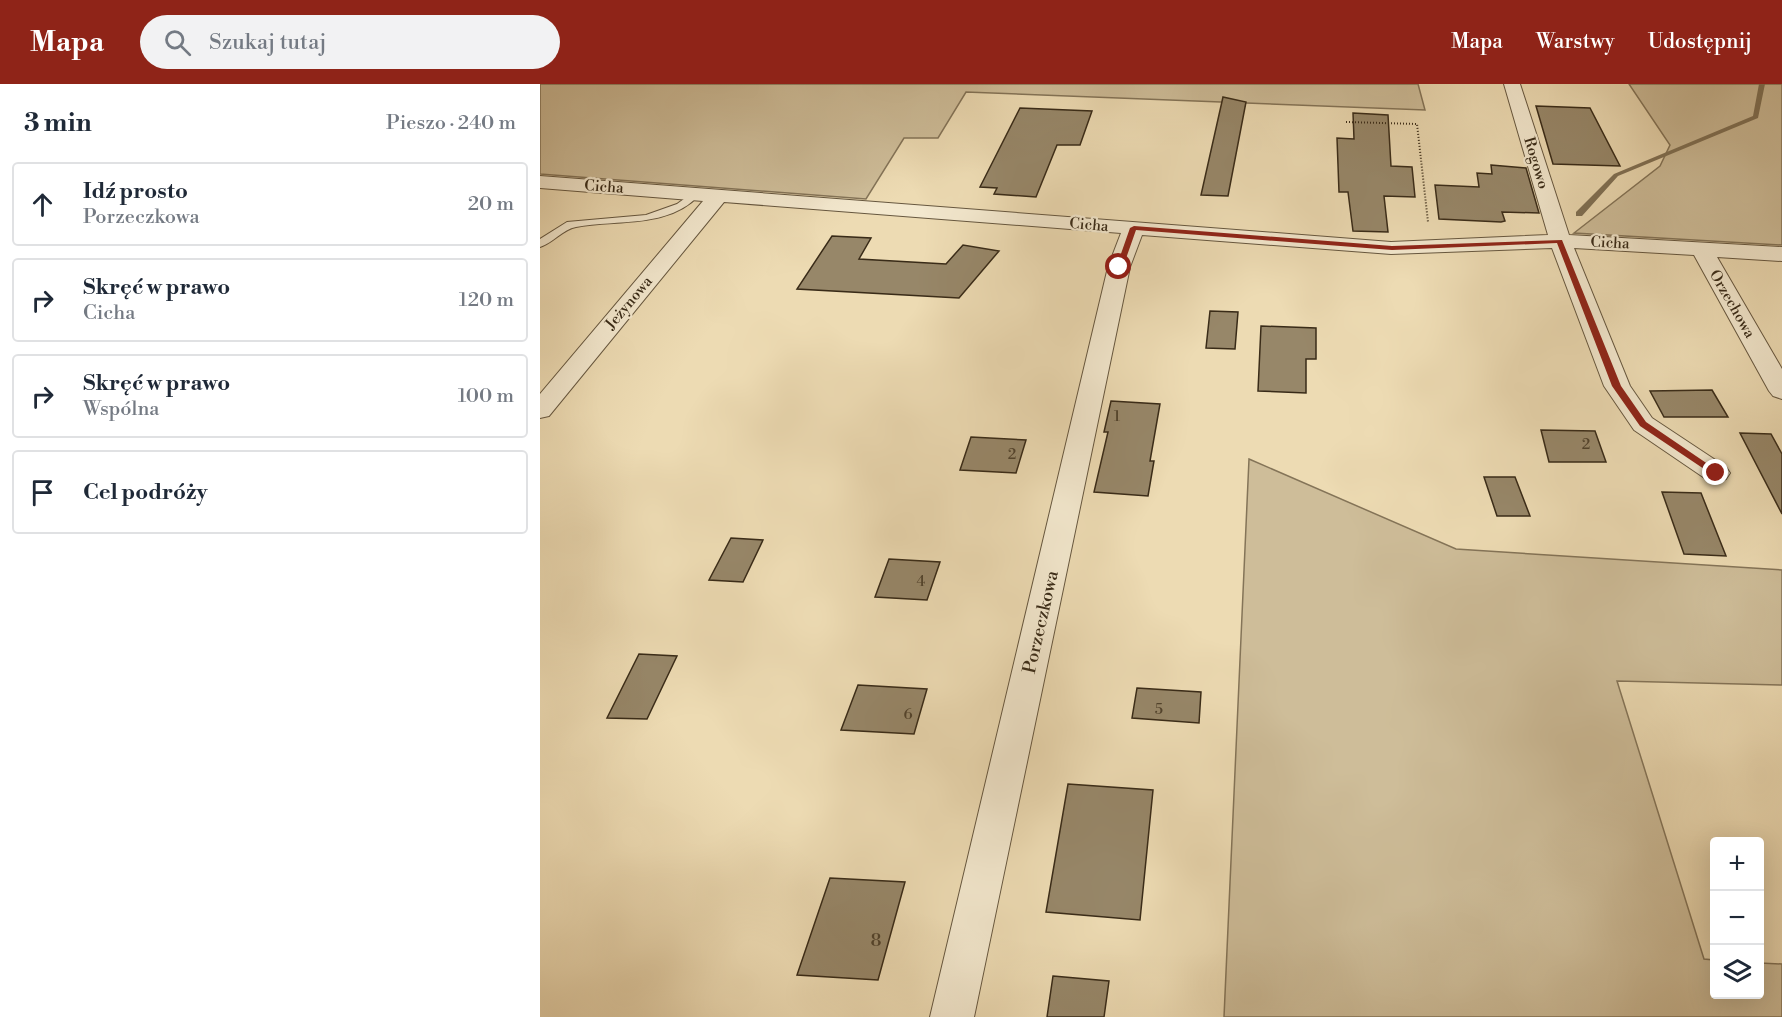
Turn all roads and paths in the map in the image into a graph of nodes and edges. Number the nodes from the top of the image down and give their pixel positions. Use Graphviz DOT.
graph roads {
  1 [pos="1512,84"];
  2 [pos="1346,122"];
  3 [pos="540,182"];
  4 [pos="695,194"];
  5 [pos="719,195"];
  6 [pos="1134,228"];
  7 [pos="1560,241"];
  8 [pos="540,244"];
  9 [pos="1431,247"];
  10 [pos="1701,248"];
  11 [pos="1782,254"];
  12 [pos="1782,391"];
  13 [pos="540,410"];
  14 [pos="1716,473"];
  15 [pos="952,1017"];
  1 -- 7 [label="street, Rogowo"];
  2 -- 9 [label="path"];
  3 -- 4 [label="street, Cicha"];
  4 -- 5 [label="street, Cicha"];
  4 -- 8 [label="lane"];
  5 -- 6 [label="street, Cicha"];
  5 -- 13 [label="street, Jeżynowa"];
  6 -- 9 [label="street, Cicha"];
  6 -- 15 [label="street, Porzeczkowa"];
  7 -- 9 [label="street, Cicha"];
  7 -- 10 [label="street, Cicha"];
  7 -- 14 [label="street, Rogowo"];
  10 -- 11 [label="street, Cicha"];
  10 -- 12 [label="street, Orzechowa"];
}
